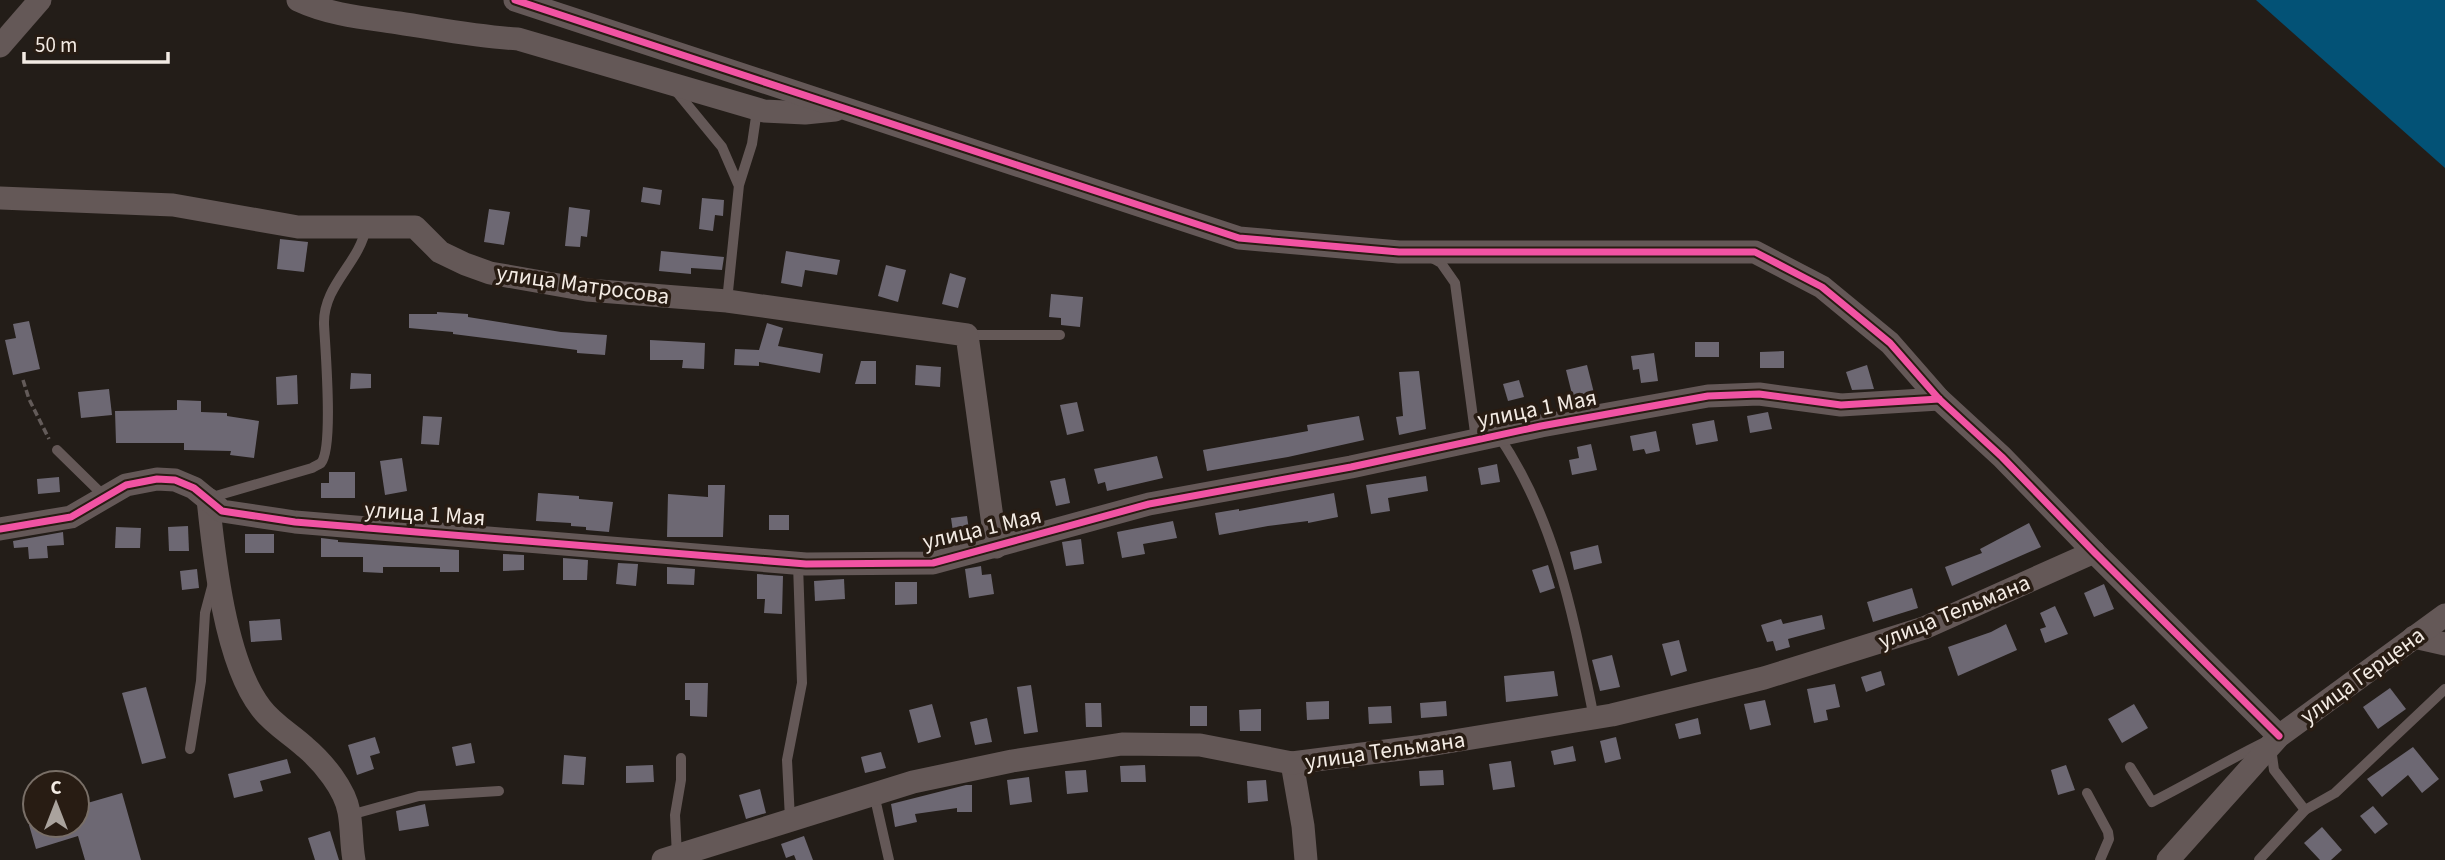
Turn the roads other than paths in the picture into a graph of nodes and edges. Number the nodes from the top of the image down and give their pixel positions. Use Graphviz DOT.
graph roads {
  1 [pos="40,0"];
  2 [pos="298,0"];
  3 [pos="514,0"];
  4 [pos="0,46"];
  5 [pos="670,84"];
  6 [pos="845,109"];
  7 [pos="757,110"];
  8 [pos="739,185"];
  9 [pos="0,198"];
  10 [pos="366,227"];
  11 [pos="1421,252"];
  12 [pos="727,301"];
  13 [pos="967,335"];
  14 [pos="1060,335"];
  15 [pos="1939,399"];
  16 [pos="1487,437"];
  17 [pos="57,450"];
  18 [pos="105,497"];
  19 [pos="208,499"];
  20 [pos="0,529"];
  21 [pos="996,547"];
  22 [pos="2094,552"];
  23 [pos="798,564"];
  24 [pos="216,572"];
  25 [pos="2445,615"];
  26 [pos="2414,637"];
  27 [pos="2445,644"];
  28 [pos="2445,689"];
  29 [pos="1594,718"];
  30 [pos="2275,741"];
  31 [pos="190,749"];
  32 [pos="681,758"];
  33 [pos="1293,763"];
  34 [pos="2130,767"];
  35 [pos="2263,768"];
  36 [pos="499,791"];
  37 [pos="2087,793"];
  38 [pos="874,794"];
  39 [pos="2305,810"];
  40 [pos="350,815"];
  41 [pos="790,820"];
  42 [pos="670,858"];
  43 [pos="354,860"];
  44 [pos="889,860"];
  45 [pos="1306,860"];
  46 [pos="2100,860"];
  47 [pos="2168,860"];
  48 [pos="2259,860"];
  1 -- 4 [label="street"];
  2 -- 5 [label="street"];
  3 -- 6 [label="street"];
  5 -- 7 [label="street"];
  5 -- 8 [label="lane"];
  6 -- 7 [label="street"];
  6 -- 11 [label="street"];
  7 -- 8 [label="lane"];
  8 -- 12 [label="lane"];
  9 -- 10 [label="street, улица Матросова"];
  10 -- 12 [label="street, улица Матросова"];
  10 -- 19 [label="lane"];
  11 -- 15 [label="street"];
  11 -- 16 [label="lane"];
  12 -- 13 [label="street, улица Матросова"];
  13 -- 14 [label="lane"];
  13 -- 21 [label="street"];
  15 -- 16 [label="street, улица 1 Мая"];
  15 -- 22 [label="street"];
  16 -- 21 [label="street, улица 1 Мая"];
  16 -- 29 [label="lane"];
  17 -- 18 [label="lane"];
  18 -- 19 [label="street, улица 1 Мая"];
  18 -- 20 [label="street, улица 1 Мая"];
  19 -- 23 [label="street, улица 1 Мая"];
  19 -- 24 [label="street"];
  21 -- 23 [label="street, улица 1 Мая"];
  22 -- 29 [label="street, улица Тельмана"];
  22 -- 30 [label="street"];
  23 -- 41 [label="lane"];
  24 -- 31 [label="lane"];
  24 -- 40 [label="street"];
  25 -- 26 [label="street, улица Герцена"];
  26 -- 27 [label="street"];
  26 -- 30 [label="street, улица Герцена"];
  28 -- 39 [label="lane"];
  29 -- 33 [label="street, улица Тельмана"];
  30 -- 34 [label="lane"];
  30 -- 35 [label="street, улица Герцена"];
  32 -- 42 [label="lane"];
  33 -- 38 [label="street, улица Тельмана"];
  33 -- 45 [label="street"];
  35 -- 39 [label="lane"];
  35 -- 47 [label="street, улица Герцена"];
  36 -- 40 [label="lane"];
  37 -- 46 [label="lane"];
  38 -- 41 [label="street, улица Тельмана"];
  38 -- 44 [label="lane"];
  39 -- 48 [label="lane"];
  40 -- 43 [label="street"];
  41 -- 42 [label="street, улица Тельмана"];
}
